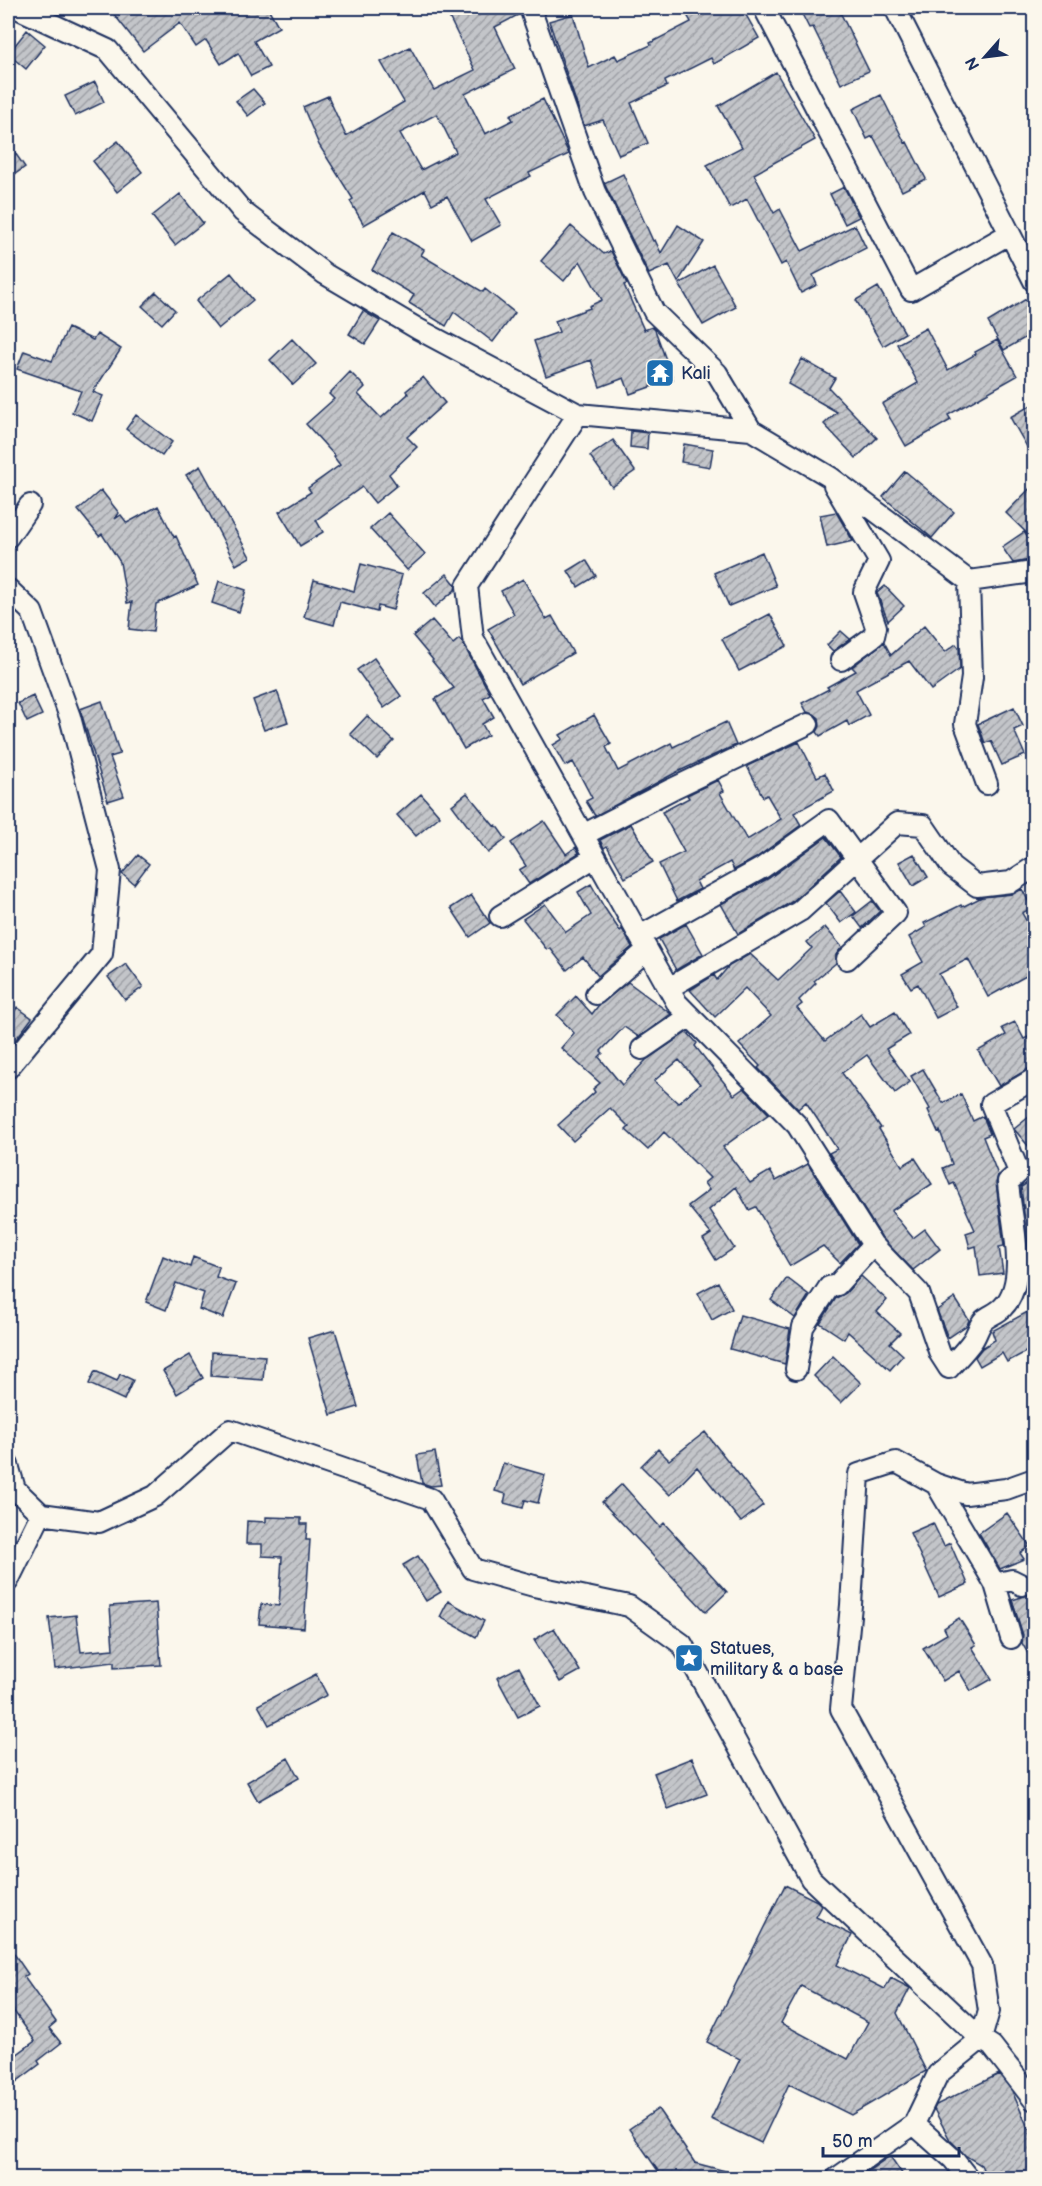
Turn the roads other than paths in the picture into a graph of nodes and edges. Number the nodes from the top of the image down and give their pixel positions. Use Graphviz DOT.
graph roads {
  1 [pos="17,8"];
  2 [pos="530,8"];
  3 [pos="764,8"];
  4 [pos="895,8"];
  5 [pos="1009,234"];
  6 [pos="1035,281"];
  7 [pos="578,414"];
  8 [pos="751,430"];
  9 [pos="830,477"];
  10 [pos="30,505"];
  11 [pos="8,537"];
  12 [pos="1035,572"];
  13 [pos="969,582"];
  14 [pos="8,589"];
  15 [pos="841,660"];
  16 [pos="808,724"];
  17 [pos="987,784"];
  18 [pos="583,835"];
  19 [pos="596,857"];
  20 [pos="856,859"];
  21 [pos="1035,867"];
  22 [pos="500,916"];
  23 [pos="644,943"];
  24 [pos="847,959"];
  25 [pos="669,988"];
  26 [pos="596,994"];
  27 [pos="690,1016"];
  28 [pos="642,1049"];
  29 [pos="8,1068"];
  30 [pos="1035,1079"];
  31 [pos="1013,1154"];
  32 [pos="1035,1165"];
  33 [pos="873,1245"];
  34 [pos="1035,1262"];
  35 [pos="1017,1273"];
  36 [pos="796,1369"];
  37 [pos="8,1465"];
  38 [pos="1035,1479"];
  39 [pos="936,1484"];
  40 [pos="40,1514"];
  41 [pos="8,1581"];
  42 [pos="995,1584"];
  43 [pos="1022,1585"];
  44 [pos="1011,1638"];
  45 [pos="981,2039"];
  46 [pos="1035,2100"];
  47 [pos="914,2124"];
  48 [pos="837,2178"];
  49 [pos="968,2178"];
  1 -- 7 [label="street"];
  2 -- 8 [label="street"];
  3 -- 5 [label="street"];
  4 -- 5 [label="street"];
  5 -- 6 [label="street"];
  7 -- 8 [label="street"];
  7 -- 18 [label="street"];
  8 -- 9 [label="street"];
  9 -- 13 [label="street"];
  9 -- 15 [label="street"];
  10 -- 11 [label="street"];
  12 -- 13 [label="street"];
  13 -- 17 [label="street"];
  14 -- 29 [label="street"];
  16 -- 18 [label="street"];
  18 -- 19 [label="street"];
  19 -- 22 [label="street"];
  19 -- 23 [label="street"];
  20 -- 21 [label="street"];
  20 -- 23 [label="street"];
  20 -- 24 [label="street"];
  20 -- 25 [label="street"];
  23 -- 25 [label="street"];
  23 -- 26 [label="street"];
  25 -- 27 [label="street"];
  27 -- 28 [label="street"];
  27 -- 33 [label="street"];
  30 -- 31 [label="street"];
  31 -- 32 [label="street"];
  31 -- 35 [label="street"];
  33 -- 35 [label="street"];
  33 -- 36 [label="street"];
  34 -- 35 [label="street"];
  37 -- 40 [label="street"];
  38 -- 39 [label="street"];
  39 -- 42 [label="street"];
  39 -- 45 [label="street"];
  40 -- 41 [label="street"];
  40 -- 45 [label="street"];
  42 -- 43 [label="street"];
  42 -- 44 [label="street"];
  45 -- 46 [label="street"];
  45 -- 47 [label="street"];
  47 -- 48 [label="street"];
  47 -- 49 [label="street"];
}
